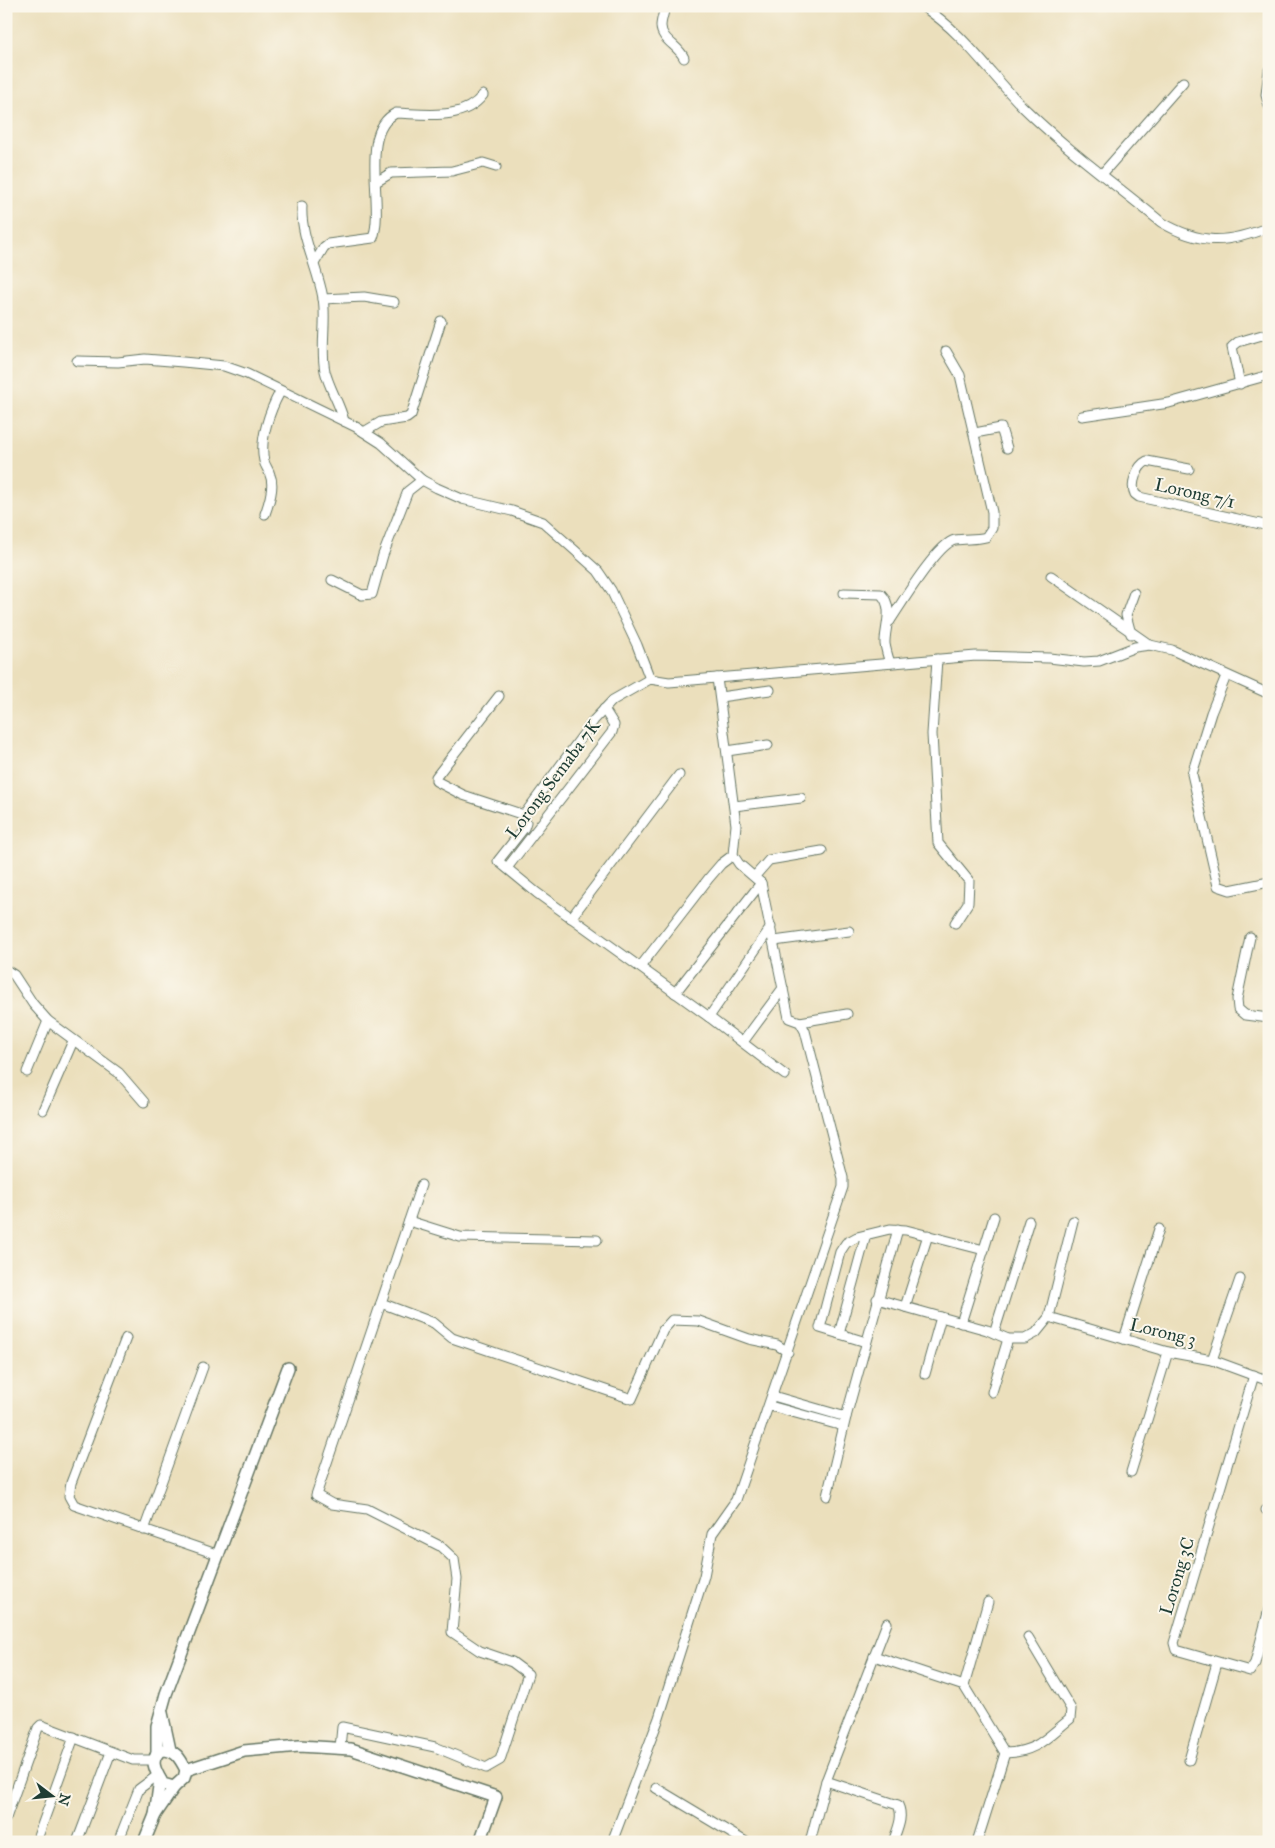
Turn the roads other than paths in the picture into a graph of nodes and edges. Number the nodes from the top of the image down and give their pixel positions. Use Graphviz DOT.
graph roads {
  1 [pos="665,6"];
  2 [pos="922,6"];
  3 [pos="684,58"];
  4 [pos="1269,70"];
  5 [pos="1183,82"];
  6 [pos="483,95"];
  7 [pos="1269,106"];
  8 [pos="496,167"];
  9 [pos="1102,174"];
  10 [pos="376,182"];
  11 [pos="302,206"];
  12 [pos="1269,227"];
  13 [pos="315,262"];
  14 [pos="323,299"];
  15 [pos="394,302"];
  16 [pos="441,320"];
  17 [pos="1269,334"];
  18 [pos="946,351"];
  19 [pos="77,361"];
  20 [pos="1269,375"];
  21 [pos="1240,384"];
  22 [pos="280,392"];
  23 [pos="1082,416"];
  24 [pos="344,421"];
  25 [pos="364,432"];
  26 [pos="975,433"];
  27 [pos="1007,448"];
  28 [pos="1189,469"];
  29 [pos="422,480"];
  30 [pos="265,514"];
  31 [pos="1269,526"];
  32 [pos="1051,576"];
  33 [pos="332,580"];
  34 [pos="844,593"];
  35 [pos="1134,593"];
  36 [pos="890,621"];
  37 [pos="1131,634"];
  38 [pos="1150,645"];
  39 [pos="937,660"];
  40 [pos="890,663"];
  41 [pos="1226,676"];
  42 [pos="717,678"];
  43 [pos="650,679"];
  44 [pos="770,690"];
  45 [pos="1269,694"];
  46 [pos="499,696"];
  47 [pos="720,697"];
  48 [pos="604,709"];
  49 [pos="768,745"];
  50 [pos="727,751"];
  51 [pos="679,775"];
  52 [pos="801,798"];
  53 [pos="734,806"];
  54 [pos="524,815"];
  55 [pos="822,851"];
  56 [pos="733,855"];
  57 [pos="507,868"];
  58 [pos="755,876"];
  59 [pos="1269,882"];
  60 [pos="762,883"];
  61 [pos="571,918"];
  62 [pos="955,923"];
  63 [pos="771,928"];
  64 [pos="849,931"];
  65 [pos="1250,938"];
  66 [pos="774,941"];
  67 [pos="640,967"];
  68 [pos="6,970"];
  69 [pos="783,988"];
  70 [pos="675,993"];
  71 [pos="847,1014"];
  72 [pos="709,1017"];
  73 [pos="1269,1018"];
  74 [pos="48,1021"];
  75 [pos="800,1022"];
  76 [pos="73,1041"];
  77 [pos="742,1042"];
  78 [pos="27,1072"];
  79 [pos="785,1074"];
  80 [pos="144,1102"];
  81 [pos="43,1110"];
  82 [pos="422,1185"];
  83 [pos="994,1218"];
  84 [pos="409,1221"];
  85 [pos="1029,1221"];
  86 [pos="1073,1221"];
  87 [pos="898,1229"];
  88 [pos="1159,1229"];
  89 [pos="866,1235"];
  90 [pos="928,1235"];
  91 [pos="598,1240"];
  92 [pos="984,1250"];
  93 [pos="1240,1279"];
  94 [pos="877,1299"];
  95 [pos="381,1303"];
  96 [pos="905,1307"];
  97 [pos="941,1317"];
  98 [pos="1049,1317"];
  99 [pos="961,1323"];
  100 [pos="994,1333"];
  101 [pos="839,1334"];
  102 [pos="126,1338"];
  103 [pos="1008,1339"];
  104 [pos="1124,1339"];
  105 [pos="866,1342"];
  106 [pos="788,1352"];
  107 [pos="1168,1352"];
  108 [pos="1212,1360"];
  109 [pos="203,1367"];
  110 [pos="288,1368"];
  111 [pos="925,1374"];
  112 [pos="1254,1375"];
  113 [pos="1269,1380"];
  114 [pos="992,1392"];
  115 [pos="773,1396"];
  116 [pos="770,1406"];
  117 [pos="846,1417"];
  118 [pos="844,1426"];
  119 [pos="1131,1472"];
  120 [pos="827,1496"];
  121 [pos="144,1530"];
  122 [pos="219,1554"];
  123 [pos="988,1602"];
  124 [pos="1269,1609"];
  125 [pos="887,1623"];
  126 [pos="1028,1637"];
  127 [pos="874,1656"];
  128 [pos="1217,1663"];
  129 [pos="964,1686"];
  130 [pos="162,1712"];
  131 [pos="74,1737"];
  132 [pos="340,1748"];
  133 [pos="170,1750"];
  134 [pos="111,1752"];
  135 [pos="1004,1753"];
  136 [pos="155,1757"];
  137 [pos="1189,1760"];
  138 [pos="186,1770"];
  139 [pos="159,1777"];
  140 [pos="826,1781"];
  141 [pos="174,1787"];
  142 [pos="656,1788"];
  143 [pos="155,1815"];
  144 [pos="6,1818"];
  145 [pos="36,1842"];
  146 [pos="77,1842"];
  147 [pos="118,1842"];
  148 [pos="144,1842"];
  149 [pos="480,1842"];
  150 [pos="612,1842"];
  151 [pos="746,1842"];
  152 [pos="810,1842"];
  153 [pos="893,1842"];
  154 [pos="977,1842"];
  1 -- 3 [label="street"];
  2 -- 9 [label="street"];
  4 -- 7 [label="street"];
  5 -- 9 [label="street"];
  6 -- 10 [label="street"];
  8 -- 10 [label="street"];
  9 -- 12 [label="street"];
  10 -- 13 [label="street"];
  11 -- 13 [label="street"];
  13 -- 14 [label="street"];
  14 -- 15 [label="street"];
  14 -- 24 [label="street"];
  16 -- 25 [label="street"];
  17 -- 21 [label="street"];
  18 -- 26 [label="street"];
  19 -- 22 [label="street"];
  20 -- 21 [label="street"];
  21 -- 23 [label="street"];
  22 -- 24 [label="street"];
  22 -- 30 [label="street"];
  24 -- 25 [label="street"];
  25 -- 29 [label="street"];
  26 -- 27 [label="street"];
  26 -- 36 [label="street"];
  28 -- 31 [label="street, Lorong 7/1"];
  29 -- 33 [label="street"];
  29 -- 43 [label="street"];
  32 -- 37 [label="street"];
  34 -- 36 [label="street"];
  35 -- 37 [label="street"];
  36 -- 40 [label="street"];
  37 -- 38 [label="street"];
  38 -- 39 [label="street"];
  38 -- 41 [label="street"];
  39 -- 40 [label="street"];
  39 -- 62 [label="street"];
  40 -- 42 [label="street"];
  41 -- 45 [label="street"];
  41 -- 59 [label="street"];
  42 -- 43 [label="street"];
  42 -- 47 [label="street"];
  43 -- 48 [label="street"];
  44 -- 47 [label="street"];
  46 -- 54 [label="street"];
  47 -- 50 [label="street"];
  48 -- 54 [label="street"];
  48 -- 57 [label="street, Lorong Semaba 7K"];
  49 -- 50 [label="street"];
  50 -- 53 [label="street"];
  51 -- 61 [label="street"];
  52 -- 53 [label="street"];
  53 -- 56 [label="street"];
  54 -- 57 [label="street"];
  55 -- 58 [label="street"];
  56 -- 58 [label="street"];
  56 -- 67 [label="street"];
  57 -- 61 [label="street"];
  58 -- 60 [label="street"];
  60 -- 63 [label="street"];
  60 -- 70 [label="street"];
  61 -- 67 [label="street"];
  63 -- 66 [label="street"];
  63 -- 72 [label="street"];
  64 -- 66 [label="street"];
  65 -- 73 [label="street"];
  66 -- 69 [label="street"];
  67 -- 70 [label="street"];
  68 -- 74 [label="street"];
  69 -- 75 [label="street"];
  69 -- 77 [label="street"];
  70 -- 72 [label="street"];
  71 -- 75 [label="street"];
  72 -- 77 [label="street"];
  74 -- 76 [label="street"];
  74 -- 78 [label="street"];
  75 -- 106 [label="street"];
  76 -- 80 [label="street"];
  76 -- 81 [label="street"];
  77 -- 79 [label="street"];
  82 -- 84 [label="street"];
  83 -- 92 [label="street"];
  84 -- 91 [label="street"];
  84 -- 95 [label="street"];
  85 -- 100 [label="street"];
  86 -- 98 [label="street"];
  87 -- 89 [label="street"];
  87 -- 90 [label="street"];
  87 -- 94 [label="street"];
  88 -- 104 [label="street"];
  89 -- 101 [label="street"];
  89 -- 101 [label="street"];
  90 -- 92 [label="street"];
  90 -- 96 [label="street"];
  92 -- 99 [label="street"];
  93 -- 108 [label="street"];
  94 -- 96 [label="street"];
  94 -- 105 [label="street"];
  95 -- 106 [label="street"];
  95 -- 132 [label="street"];
  96 -- 97 [label="street"];
  97 -- 99 [label="street"];
  97 -- 111 [label="street"];
  98 -- 103 [label="street"];
  98 -- 104 [label="street, Lorong 3"];
  99 -- 100 [label="street"];
  100 -- 103 [label="street"];
  101 -- 105 [label="street"];
  102 -- 121 [label="street"];
  103 -- 114 [label="street"];
  104 -- 107 [label="street, Lorong 3"];
  105 -- 117 [label="street"];
  106 -- 115 [label="street"];
  107 -- 108 [label="street, Lorong 3"];
  107 -- 119 [label="street"];
  108 -- 112 [label="street, Lorong 3"];
  109 -- 121 [label="street"];
  110 -- 122 [label="street"];
  112 -- 113 [label="street, Lorong 3"];
  112 -- 128 [label="street, Lorong 3C"];
  115 -- 116 [label="street"];
  115 -- 117 [label="street"];
  116 -- 118 [label="street"];
  116 -- 150 [label="street"];
  117 -- 118 [label="street"];
  118 -- 120 [label="street"];
  121 -- 122 [label="street"];
  122 -- 130 [label="street"];
  123 -- 129 [label="street"];
  124 -- 128 [label="street, Lorong 3C"];
  125 -- 127 [label="street"];
  126 -- 135 [label="street"];
  127 -- 129 [label="street"];
  127 -- 140 [label="street"];
  128 -- 137 [label="street"];
  129 -- 135 [label="street"];
  130 -- 133 [label="street"];
  130 -- 136 [label="street"];
  131 -- 134 [label="street"];
  131 -- 144 [label="street"];
  131 -- 145 [label="street"];
  132 -- 138 [label="street"];
  132 -- 149 [label="street"];
  133 -- 136 [label="street"];
  133 -- 138 [label="street"];
  134 -- 136 [label="street"];
  134 -- 146 [label="street"];
  135 -- 154 [label="street"];
  136 -- 139 [label="street"];
  138 -- 141 [label="street"];
  139 -- 141 [label="street"];
  139 -- 143 [label="street"];
  139 -- 147 [label="street"];
  140 -- 152 [label="street"];
  140 -- 153 [label="street"];
  141 -- 143 [label="street"];
  142 -- 151 [label="street"];
  143 -- 148 [label="street"];
}
